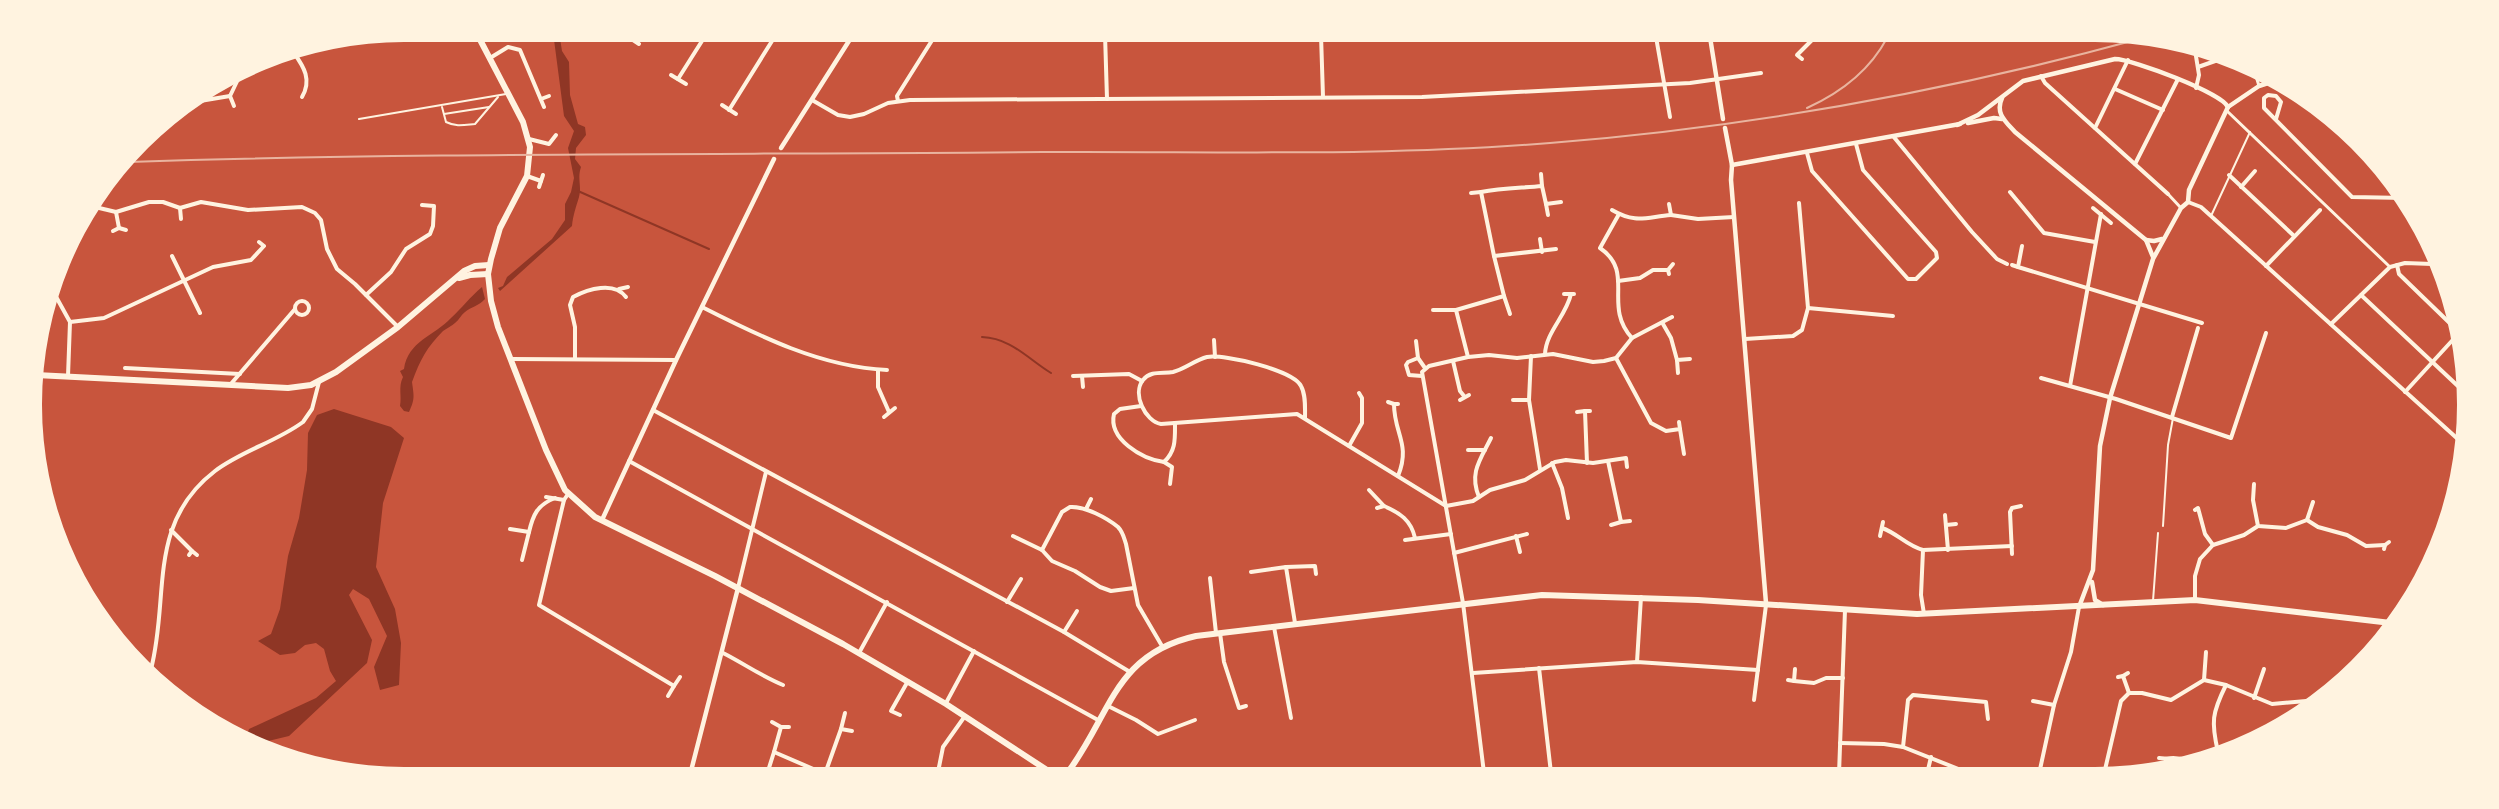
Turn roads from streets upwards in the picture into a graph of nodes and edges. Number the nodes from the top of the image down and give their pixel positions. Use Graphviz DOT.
graph roads {
  1 [pos="481,42"];
  2 [pos="636,42"];
  3 [pos="701,42"];
  4 [pos="771,42"];
  5 [pos="848,42"];
  6 [pos="931,42"];
  7 [pos="1105,42"];
  8 [pos="1322,42"];
  9 [pos="1657,42"];
  10 [pos="1711,42"];
  11 [pos="1810,42"];
  12 [pos="639,44"];
  13 [pos="1797,55"];
  14 [pos="2196,56"];
  15 [pos="297,58"];
  16 [pos="490,58"];
  17 [pos="1802,59"];
  18 [pos="2128,60"];
  19 [pos="1790,61"];
  20 [pos="2213,62"];
  21 [pos="2198,67"];
  22 [pos="1761,73"];
  23 [pos="671,75"];
  24 [pos="2041,76"];
  25 [pos="678,79"];
  26 [pos="2178,79"];
  27 [pos="2257,80"];
  28 [pos="1717,81"];
  29 [pos="236,84"];
  30 [pos="686,84"];
  31 [pos="1664,84"];
  32 [pos="2264,84"];
  33 [pos="2259,86"];
  34 [pos="2196,88"];
  35 [pos="2115,89"];
  36 [pos="230,96"];
  37 [pos="302,96"];
  38 [pos="549,96"];
  39 [pos="2004,96"];
  40 [pos="1323,97"];
  41 [pos="541,99"];
  42 [pos="1107,99"];
  43 [pos="209,100"];
  44 [pos="812,100"];
  45 [pos="898,101"];
  46 [pos="722,105"];
  47 [pos="234,106"];
  48 [pos="544,107"];
  49 [pos="2228,109"];
  50 [pos="729,110"];
  51 [pos="2163,110"];
  52 [pos="736,114"];
  53 [pos="1670,117"];
  54 [pos="1723,119"];
  55 [pos="2002,119"];
  56 [pos="2276,119"];
  57 [pos="1957,125"];
  58 [pos="1725,128"];
  59 [pos="2095,128"];
  60 [pos="556,135"];
  61 [pos="1893,136"];
  62 [pos="529,139"];
  63 [pos="546,144"];
  64 [pos="1856,144"];
  65 [pos="781,148"];
  66 [pos="549,151"];
  67 [pos="1807,153"];
  68 [pos="774,159"];
  69 [pos="2135,164"];
  70 [pos="1732,165"];
  71 [pos="2255,171"];
  72 [pos="1541,174"];
  73 [pos="543,175"];
  74 [pos="2229,175"];
  75 [pos="527,177"];
  76 [pos="541,181"];
  77 [pos="539,186"];
  78 [pos="1542,186"];
  79 [pos="2241,187"];
  80 [pos="1480,192"];
  81 [pos="2010,192"];
  82 [pos="1471,193"];
  83 [pos="201,194"];
  84 [pos="2168,194"];
  85 [pos="2392,198"];
  86 [pos="201,202"];
  87 [pos="1561,202"];
  88 [pos="2188,202"];
  89 [pos="1799,203"];
  90 [pos="1546,204"];
  91 [pos="1669,204"];
  92 [pos="422,205"];
  93 [pos="434,206"];
  94 [pos="440,206"];
  95 [pos="100,208"];
  96 [pos="180,208"];
  97 [pos="2093,208"];
  98 [pos="2181,208"];
  99 [pos="1612,210"];
  100 [pos="2320,210"];
  101 [pos="325,211"];
  102 [pos="116,212"];
  103 [pos="1619,214"];
  104 [pos="2101,214"];
  105 [pos="1548,215"];
  106 [pos="1671,215"];
  107 [pos="319,216"];
  108 [pos="1734,217"];
  109 [pos="181,219"];
  110 [pos="2111,223"];
  111 [pos="119,228"];
  112 [pos="126,230"];
  113 [pos="113,231"];
  114 [pos="2291,237"];
  115 [pos="1540,239"];
  116 [pos="2162,239"];
  117 [pos="2146,240"];
  118 [pos="2096,242"];
  119 [pos="259,243"];
  120 [pos="326,243"];
  121 [pos="318,244"];
  122 [pos="2295,244"];
  123 [pos="2022,246"];
  124 [pos="1556,249"];
  125 [pos="1542,252"];
  126 [pos="172,256"];
  127 [pos="1494,256"];
  128 [pos="2153,259"];
  129 [pos="1673,264"];
  130 [pos="2428,264"];
  131 [pos="489,265"];
  132 [pos="2397,265"];
  133 [pos="2266,266"];
  134 [pos="2018,267"];
  135 [pos="2390,267"];
  136 [pos="488,274"];
  137 [pos="2287,276"];
  138 [pos="184,280"];
  139 [pos="456,280"];
  140 [pos="2282,280"];
  141 [pos="1618,281"];
  142 [pos="627,287"];
  143 [pos="2087,288"];
  144 [pos="618,289"];
  145 [pos="1564,294"];
  146 [pos="366,295"];
  147 [pos="2361,295"];
  148 [pos="1504,296"];
  149 [pos="626,297"];
  150 [pos="57,300"];
  151 [pos="2316,302"];
  152 [pos="2139,304"];
  153 [pos="702,307"];
  154 [pos="2311,307"];
  155 [pos="1808,308"];
  156 [pos="295,309"];
  157 [pos="1432,310"];
  158 [pos="1456,310"];
  159 [pos="200,313"];
  160 [pos="1510,314"];
  161 [pos="1893,316"];
  162 [pos="1672,317"];
  163 [pos="2447,319"];
  164 [pos="69,322"];
  165 [pos="2202,323"];
  166 [pos="1663,324"];
  167 [pos="2331,324"];
  168 [pos="398,327"];
  169 [pos="2198,328"];
  170 [pos="2266,333"];
  171 [pos="1632,339"];
  172 [pos="1745,339"];
  173 [pos="1214,340"];
  174 [pos="1416,341"];
  175 [pos="2451,341"];
  176 [pos="1545,354"];
  177 [pos="1530,356"];
  178 [pos="1215,357"];
  179 [pos="1468,357"];
  180 [pos="575,358"];
  181 [pos="1418,358"];
  182 [pos="1616,358"];
  183 [pos="1690,358"];
  184 [pos="511,359"];
  185 [pos="130,360"];
  186 [pos="676,360"];
  187 [pos="1677,360"];
  188 [pos="1453,361"];
  189 [pos="2432,361"];
  190 [pos="1424,369"];
  191 [pos="878,370"];
  192 [pos="887,370"];
  193 [pos="1678,373"];
  194 [pos="240,374"];
  195 [pos="43,375"];
  196 [pos="68,376"];
  197 [pos="1073,376"];
  198 [pos="1082,376"];
  199 [pos="1422,376"];
  200 [pos="2041,378"];
  201 [pos="1142,381"];
  202 [pos="319,382"];
  203 [pos="2456,384"];
  204 [pos="230,385"];
  205 [pos="2070,386"];
  206 [pos="1083,387"];
  207 [pos="2404,392"];
  208 [pos="1359,393"];
  209 [pos="1464,397"];
  210 [pos="2110,398"];
  211 [pos="1514,400"];
  212 [pos="1529,400"];
  213 [pos="1388,402"];
  214 [pos="1142,406"];
  215 [pos="895,408"];
  216 [pos="653,410"];
  217 [pos="889,412"];
  218 [pos="1577,412"];
  219 [pos="884,417"];
  220 [pos="2172,417"];
  221 [pos="1305,418"];
  222 [pos="1678,422"];
  223 [pos="1175,423"];
  224 [pos="1680,429"];
  225 [pos="2455,437"];
  226 [pos="1491,438"];
  227 [pos="1349,446"];
  228 [pos="1468,450"];
  229 [pos="1485,450"];
  230 [pos="1684,454"];
  231 [pos="629,461"];
  232 [pos="1608,461"];
  233 [pos="1164,462"];
  234 [pos="1587,463"];
  235 [pos="1552,464"];
  236 [pos="1627,467"];
  237 [pos="1540,469"];
  238 [pos="766,472"];
  239 [pos="1398,476"];
  240 [pos="1170,484"];
  241 [pos="2254,484"];
  242 [pos="1369,490"];
  243 [pos="546,497"];
  244 [pos="566,497"];
  245 [pos="1479,497"];
  246 [pos="555,498"];
  247 [pos="1091,499"];
  248 [pos="2313,502"];
  249 [pos="1384,506"];
  250 [pos="1446,506"];
  251 [pos="2021,506"];
  252 [pos="1377,508"];
  253 [pos="2197,508"];
  254 [pos="1086,509"];
  255 [pos="1945,515"];
  256 [pos="1568,518"];
  257 [pos="602,520"];
  258 [pos="2307,520"];
  259 [pos="1630,521"];
  260 [pos="1621,522"];
  261 [pos="1883,522"];
  262 [pos="1956,524"];
  263 [pos="1611,525"];
  264 [pos="1946,525"];
  265 [pos="2258,526"];
  266 [pos="1882,528"];
  267 [pos="510,529"];
  268 [pos="752,529"];
  269 [pos="171,530"];
  270 [pos="529,532"];
  271 [pos="1451,534"];
  272 [pos="1527,534"];
  273 [pos="1013,536"];
  274 [pos="1516,536"];
  275 [pos="1880,536"];
  276 [pos="1415,538"];
  277 [pos="1405,540"];
  278 [pos="2213,544"];
  279 [pos="2386,545"];
  280 [pos="2012,546"];
  281 [pos="1042,550"];
  282 [pos="1923,550"];
  283 [pos="1948,550"];
  284 [pos="1520,552"];
  285 [pos="1454,553"];
  286 [pos="2012,554"];
  287 [pos="197,555"];
  288 [pos="522,560"];
  289 [pos="1286,567"];
  290 [pos="2093,570"];
  291 [pos="1251,572"];
  292 [pos="1316,574"];
  293 [pos="1210,578"];
  294 [pos="1021,579"];
  295 [pos="738,588"];
  296 [pos="1134,588"];
  297 [pos="1641,597"];
  298 [pos="2195,600"];
  299 [pos="887,602"];
  300 [pos="1007,602"];
  301 [pos="1463,603"];
  302 [pos="1766,603"];
  303 [pos="2103,605"];
  304 [pos="2079,607"];
  305 [pos="1845,610"];
  306 [pos="1077,611"];
  307 [pos="1924,614"];
  308 [pos="2384,622"];
  309 [pos="1295,623"];
  310 [pos="1274,626"];
  311 [pos="1064,632"];
  312 [pos="1218,633"];
  313 [pos="1162,646"];
  314 [pos="974,651"];
  315 [pos="2206,652"];
  316 [pos="723,653"];
  317 [pos="859,653"];
  318 [pos="1637,662"];
  319 [pos="152,665"];
  320 [pos="1539,668"];
  321 [pos="1795,669"];
  322 [pos="2264,669"];
  323 [pos="1758,670"];
  324 [pos="1130,672"];
  325 [pos="1473,673"];
  326 [pos="2128,673"];
  327 [pos="680,677"];
  328 [pos="1843,678"];
  329 [pos="1788,680"];
  330 [pos="2204,680"];
  331 [pos="908,681"];
  332 [pos="1794,681"];
  333 [pos="783,685"];
  334 [pos="2226,685"];
  335 [pos="674,686"];
  336 [pos="2129,693"];
  337 [pos="1987,695"];
  338 [pos="668,696"];
  339 [pos="2254,698"];
  340 [pos="2305,699"];
  341 [pos="1754,700"];
  342 [pos="1986,702"];
  343 [pos="2033,702"];
  344 [pos="946,704"];
  345 [pos="1107,705"];
  346 [pos="2054,705"];
  347 [pos="1246,706"];
  348 [pos="891,711"];
  349 [pos="845,713"];
  350 [pos="900,715"];
  351 [pos="965,716"];
  352 [pos="888,717"];
  353 [pos="1291,718"];
  354 [pos="1988,719"];
  355 [pos="1098,720"];
  356 [pos="1195,720"];
  357 [pos="772,722"];
  358 [pos="781,727"];
  359 [pos="789,727"];
  360 [pos="841,729"];
  361 [pos="852,731"];
  362 [pos="1840,743"];
  363 [pos="2216,746"];
  364 [pos="1903,747"];
  365 [pos="774,752"];
  366 [pos="1931,757"];
  367 [pos="2178,757"];
  368 [pos="2159,758"];
  369 [pos="2166,759"];
  370 [pos="692,767"];
  371 [pos="769,767"];
  372 [pos="809,767"];
  373 [pos="827,767"];
  374 [pos="939,767"];
  375 [pos="1042,767"];
  376 [pos="1071,767"];
  377 [pos="1483,767"];
  378 [pos="1550,767"];
  379 [pos="1839,767"];
  380 [pos="1929,767"];
  381 [pos="1953,767"];
  382 [pos="2041,767"];
  383 [pos="2106,767"];
  1 -- 16 [label="main road"];
  2 -- 12 [label="street"];
  3 -- 25 [label="street"];
  4 -- 50 [label="street"];
  5 -- 44 [label="street"];
  6 -- 45 [label="street"];
  7 -- 42 [label="street"];
  8 -- 40 [label="street"];
  9 -- 31 [label="street"];
  10 -- 28 [label="street"];
  11 -- 13 [label="street"];
  13 -- 17 [label="street"];
  13 -- 19 [label="street"];
  14 -- 21 [label="street"];
  15 -- 37 [label="street"];
  16 -- 41 [label="street"];
  16 -- 62 [label="main road"];
  18 -- 24 [label="street"];
  18 -- 26 [label="street"];
  18 -- 35 [label="street"];
  20 -- 21 [label="street"];
  21 -- 34 [label="street"];
  22 -- 28 [label="street"];
  23 -- 25 [label="street"];
  24 -- 39 [label="street"];
  24 -- 59 [label="street"];
  25 -- 30 [label="street"];
  26 -- 34 [label="street"];
  26 -- 51 [label="street"];
  27 -- 33 [label="street"];
  28 -- 31 [label="street"];
  28 -- 54 [label="street"];
  29 -- 36 [label="street"];
  31 -- 40 [label="street"];
  31 -- 53 [label="street"];
  32 -- 33 [label="street"];
  33 -- 49 [label="street"];
  34 -- 49 [label="street"];
  35 -- 51 [label="street"];
  35 -- 59 [label="street"];
  36 -- 43 [label="street"];
  36 -- 47 [label="street"];
  38 -- 41 [label="street"];
  39 -- 55 [label="street"];
  39 -- 57 [label="street"];
  40 -- 42 [label="street"];
  41 -- 48 [label="street"];
  42 -- 45 [label="street"];
  44 -- 45 [label="street"];
  44 -- 65 [label="street"];
  46 -- 50 [label="street"];
  49 -- 88 [label="street"];
  49 -- 135 [label="street"];
  50 -- 52 [label="street"];
  51 -- 69 [label="street"];
  55 -- 57 [label="street"];
  55 -- 117 [label="street"];
  56 -- 56 [label="street"];
  56 -- 85 [label="street"];
  57 -- 61 [label="street"];
  58 -- 70 [label="street"];
  59 -- 69 [label="street"];
  60 -- 63 [label="street"];
  61 -- 64 [label="street"];
  61 -- 134 [label="street"];
  62 -- 63 [label="street"];
  62 -- 75 [label="main road"];
  63 -- 66 [label="street"];
  64 -- 67 [label="street"];
  64 -- 67 [label="street"];
  67 -- 70 [label="street"];
  68 -- 153 [label="street"];
  69 -- 84 [label="street"];
  70 -- 108 [label="street"];
  71 -- 79 [label="street"];
  72 -- 78 [label="street"];
  73 -- 76 [label="street"];
  74 -- 79 [label="street"];
  75 -- 76 [label="street"];
  75 -- 131 [label="main road"];
  76 -- 77 [label="street"];
  78 -- 80 [label="street"];
  78 -- 90 [label="street"];
  79 -- 114 [label="street"];
  80 -- 82 [label="street"];
  80 -- 127 [label="street"];
  81 -- 118 [label="street"];
  83 -- 86 [label="street"];
  84 -- 98 [label="street"];
  86 -- 96 [label="street"];
  86 -- 107 [label="street"];
  87 -- 90 [label="street"];
  88 -- 98 [label="street"];
  88 -- 133 [label="street"];
  89 -- 155 [label="street"];
  90 -- 105 [label="street"];
  91 -- 106 [label="street"];
  92 -- 93 [label="street"];
  93 -- 94 [label="street"];
  93 -- 146 [label="street"];
  95 -- 102 [label="street"];
  96 -- 102 [label="street"];
  96 -- 109 [label="street"];
  97 -- 104 [label="street"];
  98 -- 116 [label="street"];
  99 -- 103 [label="street"];
  100 -- 114 [label="street"];
  101 -- 107 [label="street"];
  102 -- 111 [label="street"];
  103 -- 106 [label="street"];
  103 -- 141 [label="street"];
  104 -- 110 [label="street"];
  104 -- 118 [label="street"];
  106 -- 108 [label="street"];
  107 -- 120 [label="street"];
  108 -- 172 [label="street"];
  111 -- 112 [label="street"];
  111 -- 113 [label="street"];
  114 -- 122 [label="street"];
  114 -- 133 [label="street"];
  115 -- 125 [label="street"];
  116 -- 117 [label="street"];
  116 -- 128 [label="street"];
  117 -- 128 [label="street"];
  118 -- 143 [label="street"];
  119 -- 138 [label="street"];
  120 -- 121 [label="street"];
  120 -- 146 [label="street"];
  123 -- 134 [label="street"];
  124 -- 125 [label="street"];
  125 -- 127 [label="street"];
  126 -- 138 [label="street"];
  127 -- 148 [label="street"];
  128 -- 152 [label="street"];
  129 -- 141 [label="street"];
  130 -- 132 [label="street"];
  131 -- 136 [label="main road"];
  131 -- 139 [label="main road"];
  132 -- 135 [label="street"];
  132 -- 163 [label="street"];
  133 -- 140 [label="street"];
  134 -- 143 [label="street"];
  135 -- 147 [label="street"];
  136 -- 139 [label="main road"];
  136 -- 184 [label="main road"];
  137 -- 140 [label="street"];
  138 -- 159 [label="street"];
  138 -- 164 [label="street"];
  139 -- 168 [label="main road"];
  140 -- 154 [label="street"];
  141 -- 171 [label="street"];
  142 -- 144 [label="street"];
  143 -- 152 [label="street"];
  143 -- 205 [label="street"];
  144 -- 149 [label="street"];
  144 -- 180 [label="street"];
  145 -- 176 [label="street"];
  146 -- 168 [label="street"];
  147 -- 167 [label="street"];
  147 -- 189 [label="street"];
  148 -- 158 [label="street"];
  148 -- 160 [label="street"];
  150 -- 164 [label="street"];
  151 -- 154 [label="street"];
  152 -- 165 [label="street"];
  152 -- 210 [label="street"];
  153 -- 186 [label="street"];
  153 -- 191 [label="street"];
  154 -- 167 [label="street"];
  155 -- 161 [label="street"];
  155 -- 172 [label="street"];
  156 -- 194 [label="street"];
  157 -- 158 [label="street"];
  158 -- 179 [label="street"];
  162 -- 166 [label="street"];
  164 -- 196 [label="street"];
  166 -- 171 [label="street"];
  166 -- 187 [label="street"];
  167 -- 207 [label="street"];
  168 -- 202 [label="main road"];
  169 -- 220 [label="street"];
  170 -- 220 [label="street"];
  171 -- 182 [label="street"];
  172 -- 302 [label="street"];
  173 -- 178 [label="street"];
  174 -- 181 [label="street"];
  175 -- 189 [label="street"];
  176 -- 177 [label="street"];
  176 -- 182 [label="street"];
  177 -- 179 [label="street"];
  177 -- 212 [label="street"];
  178 -- 201 [label="street"];
  178 -- 221 [label="street"];
  179 -- 188 [label="street"];
  180 -- 184 [label="street"];
  180 -- 186 [label="street"];
  181 -- 190 [label="street"];
  181 -- 199 [label="street"];
  182 -- 224 [label="street"];
  183 -- 187 [label="street"];
  184 -- 244 [label="main road"];
  185 -- 194 [label="street"];
  186 -- 216 [label="street"];
  187 -- 193 [label="street"];
  188 -- 190 [label="street"];
  188 -- 209 [label="street"];
  189 -- 203 [label="street"];
  189 -- 207 [label="street"];
  190 -- 199 [label="street"];
  191 -- 192 [label="street"];
  191 -- 217 [label="street"];
  194 -- 204 [label="street"];
  195 -- 196 [label="main road"];
  196 -- 204 [label="main road"];
  197 -- 198 [label="street"];
  198 -- 201 [label="street"];
  198 -- 206 [label="street"];
  199 -- 250 [label="street"];
  200 -- 205 [label="street"];
  201 -- 214 [label="street"];
  202 -- 204 [label="main road"];
  202 -- 269 [label="street"];
  205 -- 210 [label="street"];
  207 -- 225 [label="street"];
  208 -- 227 [label="street"];
  210 -- 220 [label="street"];
  210 -- 290 [label="street"];
  211 -- 212 [label="street"];
  212 -- 237 [label="street"];
  213 -- 239 [label="street"];
  214 -- 223 [label="street"];
  214 -- 233 [label="street"];
  215 -- 217 [label="street"];
  216 -- 231 [label="street"];
  216 -- 238 [label="street"];
  217 -- 219 [label="street"];
  218 -- 234 [label="street"];
  221 -- 223 [label="street"];
  221 -- 227 [label="street"];
  222 -- 224 [label="street"];
  223 -- 233 [label="street"];
  224 -- 230 [label="street"];
  226 -- 229 [label="street"];
  227 -- 239 [label="street"];
  228 -- 229 [label="street"];
  229 -- 245 [label="street"];
  231 -- 257 [label="street"];
  231 -- 268 [label="street"];
  232 -- 234 [label="street"];
  232 -- 236 [label="street"];
  232 -- 260 [label="street"];
  233 -- 240 [label="street"];
  234 -- 235 [label="street"];
  235 -- 237 [label="street"];
  235 -- 256 [label="street"];
  237 -- 245 [label="street"];
  238 -- 268 [label="street"];
  238 -- 300 [label="street"];
  239 -- 250 [label="street"];
  241 -- 265 [label="street"];
  242 -- 249 [label="street"];
  243 -- 246 [label="street"];
  244 -- 246 [label="street"];
  244 -- 257 [label="main road"];
  244 -- 335 [label="street"];
  245 -- 250 [label="street"];
  246 -- 270 [label="street"];
  247 -- 254 [label="street"];
  248 -- 258 [label="street"];
  249 -- 252 [label="street"];
  249 -- 276 [label="street"];
  250 -- 271 [label="street"];
  251 -- 280 [label="street"];
  253 -- 278 [label="street"];
  254 -- 281 [label="street"];
  254 -- 296 [label="street"];
  255 -- 264 [label="street"];
  257 -- 295 [label="main road"];
  258 -- 265 [label="street"];
  258 -- 279 [label="street"];
  259 -- 260 [label="street"];
  260 -- 263 [label="street"];
  261 -- 266 [label="street"];
  262 -- 264 [label="street"];
  264 -- 283 [label="street"];
  265 -- 278 [label="street"];
  266 -- 275 [label="street"];
  266 -- 282 [label="street"];
  267 -- 270 [label="street"];
  268 -- 295 [label="street"];
  268 -- 299 [label="street"];
  269 -- 287 [label="street"];
  269 -- 319 [label="street"];
  270 -- 288 [label="street"];
  271 -- 276 [label="street"];
  271 -- 285 [label="street"];
  272 -- 274 [label="street"];
  273 -- 281 [label="street"];
  274 -- 284 [label="street"];
  274 -- 285 [label="street"];
  276 -- 277 [label="street"];
  278 -- 298 [label="street"];
  280 -- 283 [label="street"];
  280 -- 286 [label="street"];
  281 -- 296 [label="street"];
  282 -- 283 [label="street"];
  282 -- 307 [label="street"];
  285 -- 301 [label="street"];
  289 -- 291 [label="street"];
  289 -- 292 [label="street"];
  289 -- 309 [label="street"];
  290 -- 303 [label="street"];
  290 -- 304 [label="street"];
  293 -- 312 [label="street"];
  294 -- 300 [label="street"];
  295 -- 316 [label="street"];
  295 -- 317 [label="main road"];
  296 -- 313 [label="street"];
  297 -- 301 [label="main road"];
  297 -- 302 [label="main road"];
  297 -- 318 [label="street"];
  298 -- 303 [label="main road"];
  298 -- 308 [label="main road"];
  299 -- 314 [label="street"];
  299 -- 317 [label="street"];
  300 -- 311 [label="street"];
  301 -- 309 [label="main road"];
  301 -- 325 [label="street"];
  302 -- 305 [label="main road"];
  302 -- 323 [label="street"];
  303 -- 304 [label="main road"];
  304 -- 307 [label="main road"];
  304 -- 346 [label="street"];
  305 -- 307 [label="main road"];
  305 -- 328 [label="street"];
  306 -- 311 [label="street"];
  309 -- 310 [label="main road"];
  310 -- 312 [label="main road"];
  310 -- 353 [label="street"];
  311 -- 324 [label="street"];
  312 -- 313 [label="main road"];
  312 -- 347 [label="street"];
  313 -- 324 [label="main road"];
  314 -- 344 [label="street"];
  314 -- 355 [label="street"];
  315 -- 330 [label="street"];
  316 -- 333 [label="street"];
  316 -- 370 [label="street"];
  317 -- 331 [label="main road"];
  318 -- 320 [label="street"];
  318 -- 323 [label="street"];
  320 -- 325 [label="street"];
  320 -- 378 [label="street"];
  321 -- 332 [label="street"];
  322 -- 339 [label="street"];
  323 -- 341 [label="street"];
  324 -- 345 [label="main road"];
  325 -- 377 [label="street"];
  326 -- 336 [label="street"];
  327 -- 335 [label="street"];
  328 -- 332 [label="street"];
  328 -- 362 [label="street"];
  329 -- 332 [label="street"];
  330 -- 334 [label="street"];
  330 -- 336 [label="street"];
  331 -- 344 [label="main road"];
  331 -- 348 [label="street"];
  334 -- 339 [label="street"];
  334 -- 363 [label="street"];
  335 -- 338 [label="street"];
  336 -- 383 [label="street"];
  337 -- 342 [label="street"];
  339 -- 340 [label="street"];
  342 -- 354 [label="street"];
  342 -- 364 [label="street"];
  343 -- 346 [label="street"];
  344 -- 351 [label="main road"];
  345 -- 355 [label="main road"];
  345 -- 356 [label="street"];
  346 -- 382 [label="street"];
  348 -- 350 [label="street"];
  348 -- 352 [label="street"];
  349 -- 360 [label="street"];
  351 -- 374 [label="street"];
  351 -- 375 [label="main road"];
  355 -- 376 [label="main road"];
  357 -- 358 [label="street"];
  358 -- 359 [label="street"];
  358 -- 365 [label="street"];
  360 -- 361 [label="street"];
  360 -- 373 [label="street"];
  362 -- 364 [label="street"];
  362 -- 379 [label="street"];
  364 -- 366 [label="street"];
  365 -- 371 [label="street"];
  365 -- 372 [label="street"];
  366 -- 380 [label="street"];
  366 -- 381 [label="street"];
  367 -- 369 [label="street"];
  368 -- 369 [label="street"];
}
